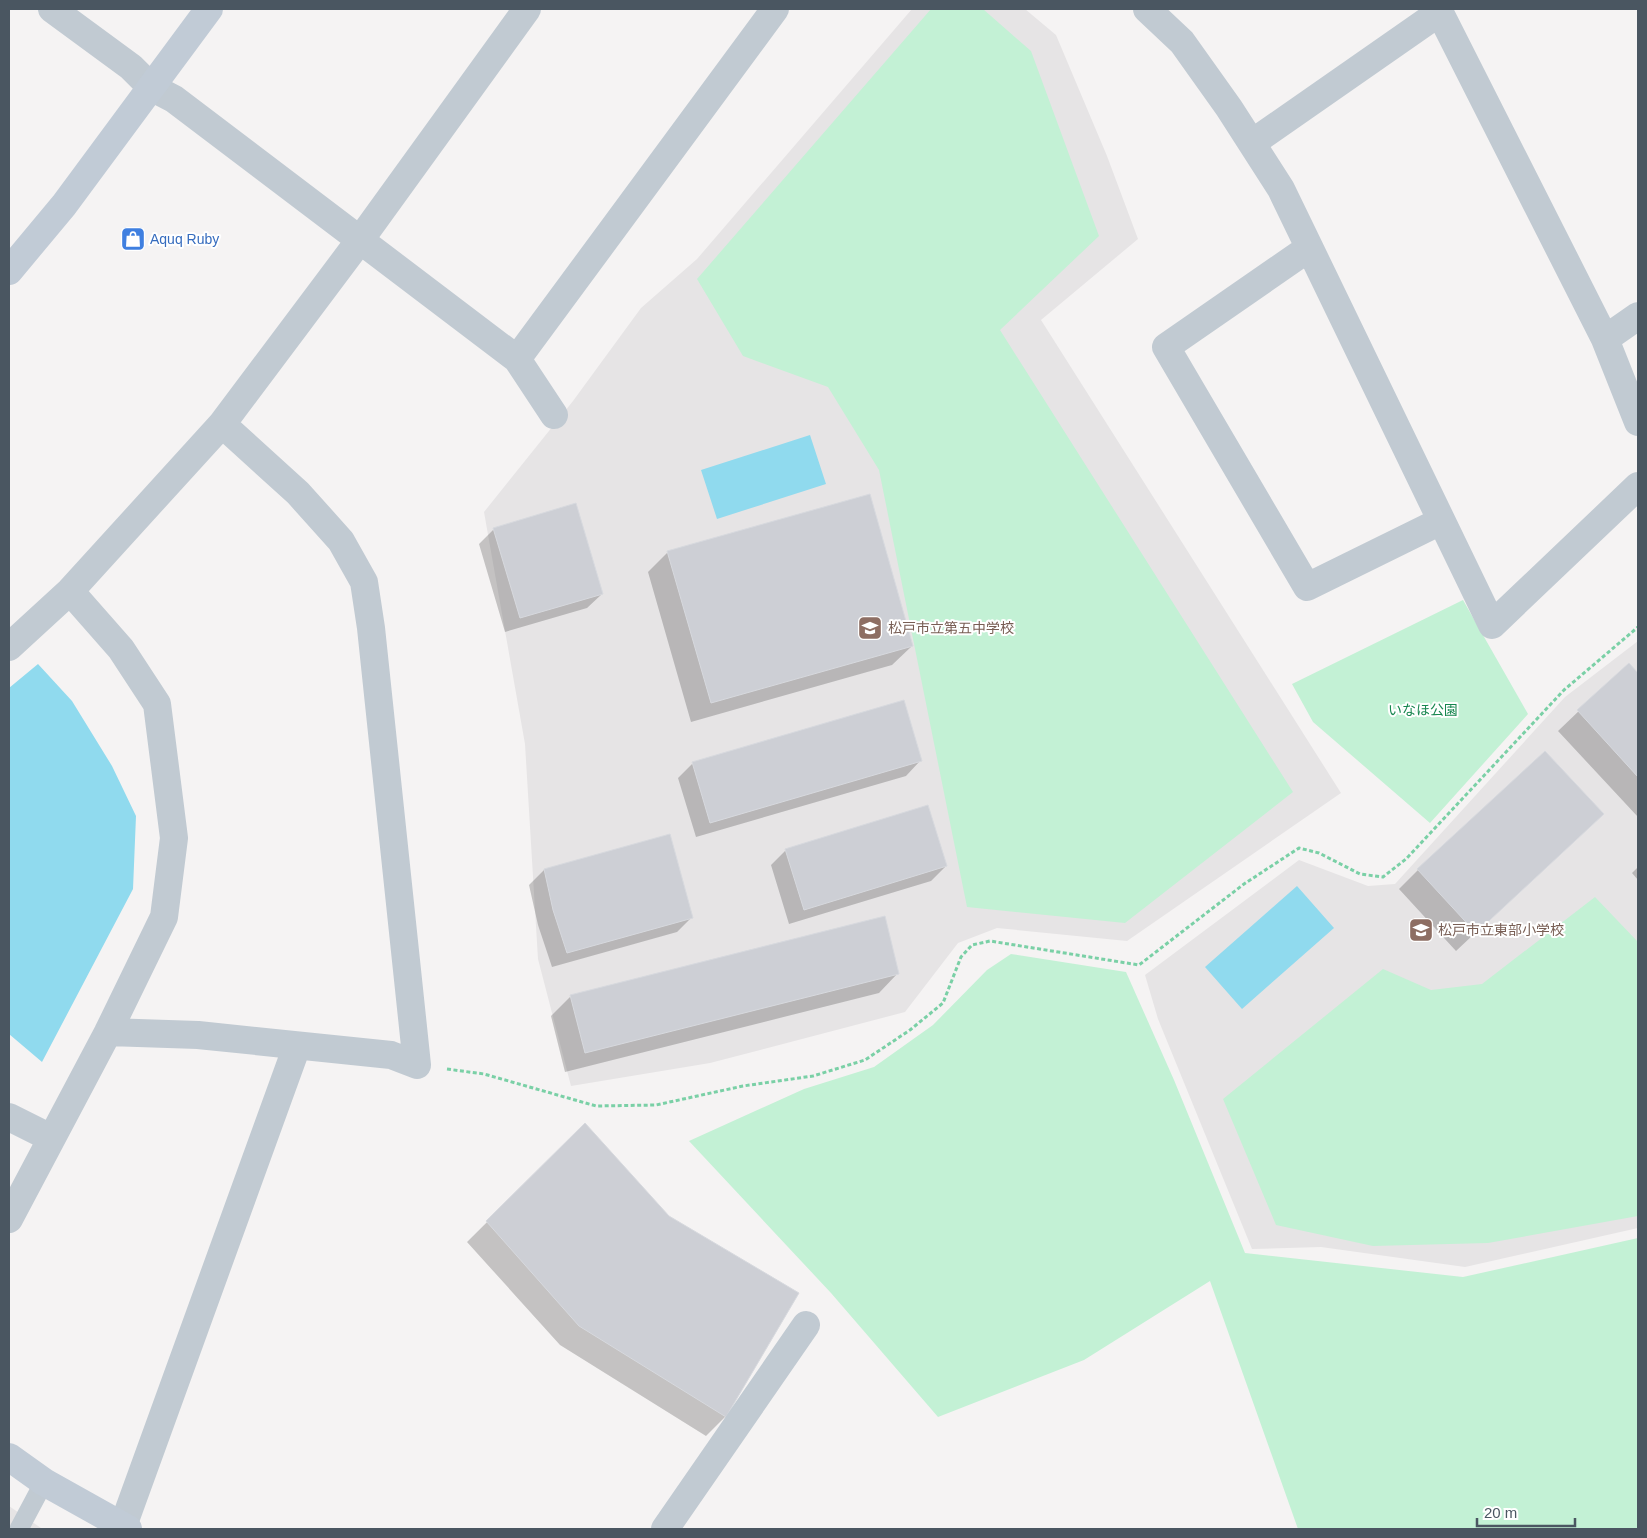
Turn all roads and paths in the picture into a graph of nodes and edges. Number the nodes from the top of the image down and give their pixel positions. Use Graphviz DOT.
graph roads {
  1 [pos="52,9"];
  2 [pos="209,9"];
  3 [pos="527,9"];
  4 [pos="775,9"];
  5 [pos="1148,9"];
  6 [pos="1439,10"];
  7 [pos="151,87"];
  8 [pos="1252,143"];
  9 [pos="360,240"];
  10 [pos="1310,248"];
  11 [pos="9,272"];
  12 [pos="1638,316"];
  13 [pos="1605,339"];
  14 [pos="517,359"];
  15 [pos="554,416"];
  16 [pos="1638,422"];
  17 [pos="222,424"];
  18 [pos="1638,486"];
  19 [pos="1441,521"];
  20 [pos="70,591"];
  21 [pos="1638,627"];
  22 [pos="9,647"];
  23 [pos="108,1032"];
  24 [pos="297,1046"];
  25 [pos="417,1065"];
  26 [pos="9,1117"];
  27 [pos="50,1138"];
  28 [pos="9,1220"];
  29 [pos="806,1325"];
  30 [pos="9,1457"];
  31 [pos="44,1482"];
  32 [pos="125,1528"];
  33 [pos="19,1529"];
  34 [pos="665,1529"];
  1 -- 7 [label="street"];
  2 -- 7 [label="street"];
  3 -- 9 [label="street"];
  4 -- 14 [label="street"];
  5 -- 8 [label="street"];
  6 -- 8 [label="street"];
  6 -- 13 [label="street"];
  7 -- 9 [label="street"];
  7 -- 11 [label="street"];
  8 -- 10 [label="street"];
  9 -- 14 [label="street"];
  9 -- 17 [label="street"];
  10 -- 19 [label="street"];
  10 -- 19 [label="street"];
  12 -- 13 [label="street"];
  13 -- 16 [label="street"];
  14 -- 15 [label="street"];
  17 -- 20 [label="street"];
  17 -- 25 [label="street"];
  18 -- 19 [label="street"];
  20 -- 22 [label="street"];
  20 -- 23 [label="street"];
  21 -- 25 [label="path"];
  23 -- 24 [label="street"];
  23 -- 27 [label="street"];
  24 -- 25 [label="street"];
  24 -- 32 [label="street"];
  26 -- 27 [label="street"];
  27 -- 28 [label="street"];
  29 -- 34 [label="street"];
  30 -- 31 [label="street"];
  31 -- 32 [label="street"];
  31 -- 33 [label="lane"];
}
